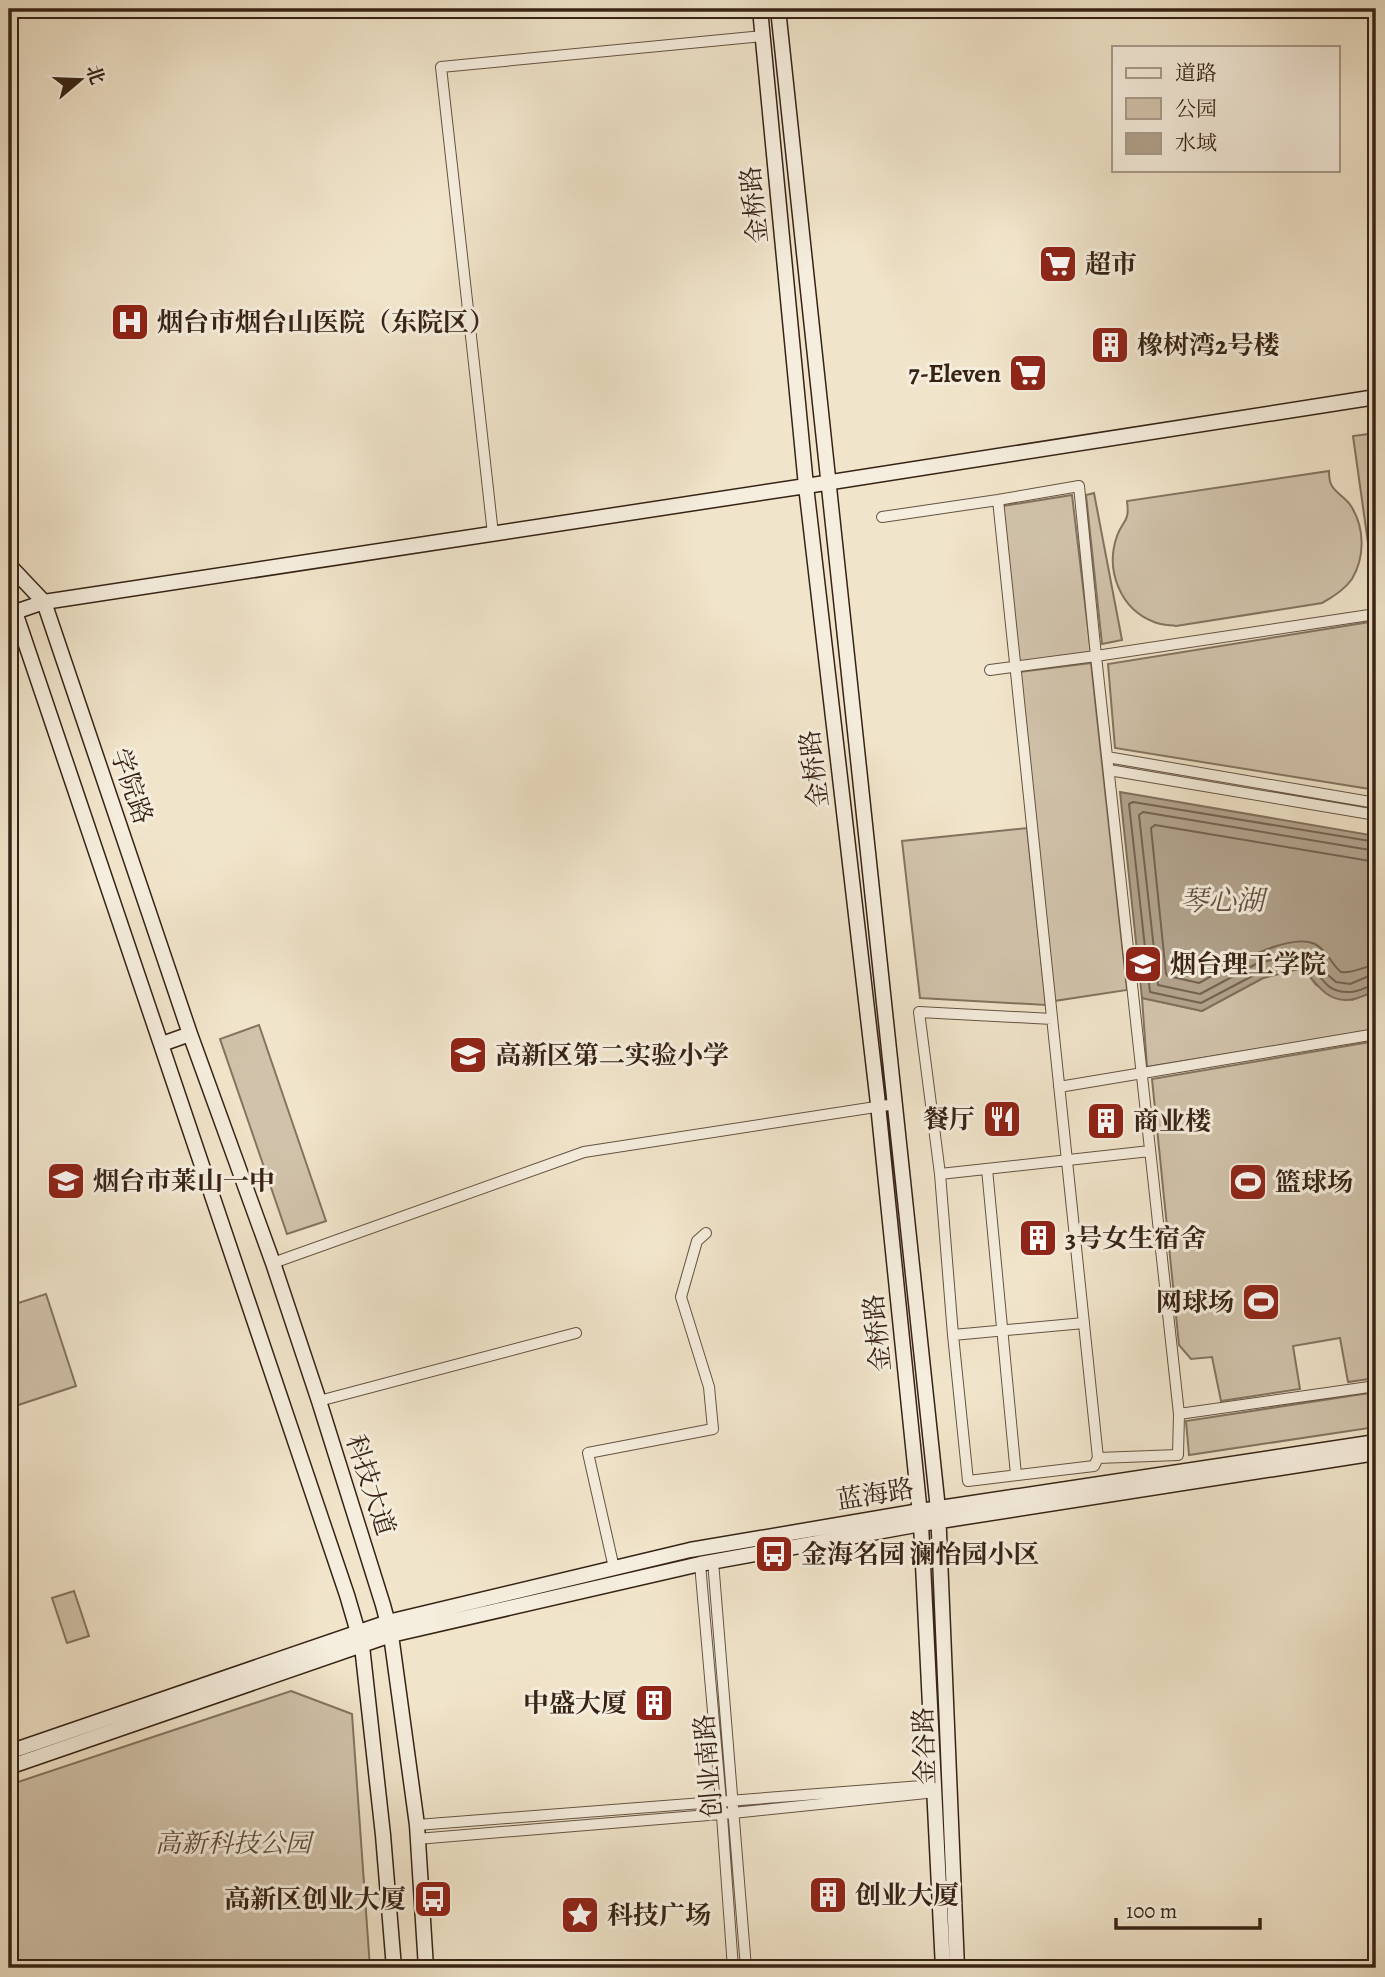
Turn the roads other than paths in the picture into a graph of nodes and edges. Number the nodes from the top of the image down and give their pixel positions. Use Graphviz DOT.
graph roads {
  1 [pos="760,9"];
  2 [pos="778,9"];
  3 [pos="763,36"];
  4 [pos="1376,397"];
  5 [pos="829,482"];
  6 [pos="806,486"];
  7 [pos="998,500"];
  8 [pos="882,517"];
  9 [pos="494,534"];
  10 [pos="9,565"];
  11 [pos="44,602"];
  12 [pos="12,608"];
  13 [pos="1376,614"];
  14 [pos="1096,656"];
  15 [pos="989,670"];
  16 [pos="1107,757"];
  17 [pos="1109,770"];
  18 [pos="1376,803"];
  19 [pos="1376,815"];
  20 [pos="1052,1019"];
  21 [pos="190,1034"];
  22 [pos="1376,1034"];
  23 [pos="162,1044"];
  24 [pos="1141,1073"];
  25 [pos="1059,1087"];
  26 [pos="895,1104"];
  27 [pos="878,1106"];
  28 [pos="1150,1151"];
  29 [pos="1066,1160"];
  30 [pos="987,1169"];
  31 [pos="940,1174"];
  32 [pos="706,1233"];
  33 [pos="273,1263"];
  34 [pos="1084,1322"];
  35 [pos="576,1333"];
  36 [pos="953,1335"];
  37 [pos="1376,1385"];
  38 [pos="319,1401"];
  39 [pos="1179,1414"];
  40 [pos="1376,1442"];
  41 [pos="1376,1452"];
  42 [pos="1098,1458"];
  43 [pos="1016,1475"];
  44 [pos="939,1515"];
  45 [pos="921,1518"];
  46 [pos="707,1562"];
  47 [pos="614,1568"];
  48 [pos="389,1629"];
  49 [pos="360,1639"];
  50 [pos="9,1752"];
  51 [pos="9,1766"];
  52 [pos="935,1789"];
  53 [pos="726,1802"];
  54 [pos="733,1813"];
  55 [pos="721,1814"];
  56 [pos="417,1832"];
  57 [pos="394,1968"];
  58 [pos="426,1968"];
  59 [pos="733,1968"];
  60 [pos="746,1968"];
  61 [pos="943,1968"];
  62 [pos="957,1968"];
  1 -- 3 [label="street, 金桥路"];
  2 -- 5 [label="street, 金桥路"];
  3 -- 6 [label="street, 金桥路"];
  3 -- 9 [label="street"];
  4 -- 5 [label="street"];
  5 -- 6 [label="street"];
  5 -- 26 [label="street, 金桥路"];
  6 -- 9 [label="street"];
  6 -- 27 [label="street, 金桥路"];
  7 -- 8 [label="street"];
  7 -- 14 [label="street"];
  7 -- 20 [label="street"];
  9 -- 11 [label="street"];
  10 -- 11 [label="street, 学院路"];
  11 -- 12 [label="street"];
  11 -- 21 [label="street, 学院路"];
  12 -- 23 [label="street, 学院路"];
  13 -- 14 [label="street"];
  14 -- 15 [label="street"];
  14 -- 16 [label="street"];
  16 -- 17 [label="street"];
  16 -- 18 [label="street"];
  17 -- 19 [label="street"];
  17 -- 24 [label="street"];
  20 -- 25 [label="street"];
  20 -- 31 [label="street"];
  21 -- 23 [label="street"];
  21 -- 33 [label="street, 科技大道"];
  22 -- 24 [label="street"];
  23 -- 49 [label="street"];
  24 -- 25 [label="street"];
  24 -- 28 [label="street"];
  25 -- 29 [label="street"];
  26 -- 27 [label="street"];
  26 -- 44 [label="street, 金桥路"];
  27 -- 33 [label="street"];
  27 -- 45 [label="street, 金桥路"];
  28 -- 29 [label="street"];
  28 -- 39 [label="street"];
  29 -- 30 [label="street"];
  29 -- 34 [label="street"];
  30 -- 31 [label="street"];
  30 -- 43 [label="street"];
  31 -- 36 [label="street"];
  32 -- 47 [label="street"];
  33 -- 38 [label="street, 科技大道"];
  34 -- 36 [label="street"];
  34 -- 42 [label="street"];
  35 -- 38 [label="street"];
  36 -- 43 [label="street"];
  37 -- 39 [label="street"];
  38 -- 48 [label="street, 科技大道"];
  39 -- 42 [label="street"];
  40 -- 44 [label="street, 蓝海路"];
  41 -- 44 [label="street, 蓝海路"];
  42 -- 43 [label="street"];
  44 -- 45 [label="street, 蓝海路"];
  44 -- 62 [label="street, 金谷路"];
  45 -- 46 [label="street, 蓝海路"];
  45 -- 47 [label="street, 蓝海路"];
  45 -- 52 [label="street, 金谷路"];
  46 -- 48 [label="street, 蓝海路"];
  46 -- 53 [label="street, 创业南路"];
  47 -- 48 [label="street, 蓝海路"];
  48 -- 49 [label="street"];
  48 -- 56 [label="street, 科技大道"];
  49 -- 50 [label="street"];
  49 -- 51 [label="street"];
  49 -- 57 [label="street"];
  52 -- 53 [label="street"];
  52 -- 54 [label="street"];
  52 -- 61 [label="street, 金谷路"];
  53 -- 54 [label="street, 创业南路"];
  53 -- 55 [label="street, 创业南路"];
  53 -- 56 [label="street"];
  54 -- 55 [label="street"];
  54 -- 60 [label="street, 创业南路"];
  55 -- 56 [label="street"];
  55 -- 59 [label="street, 创业南路"];
  56 -- 58 [label="street, 科技大道"];
}
